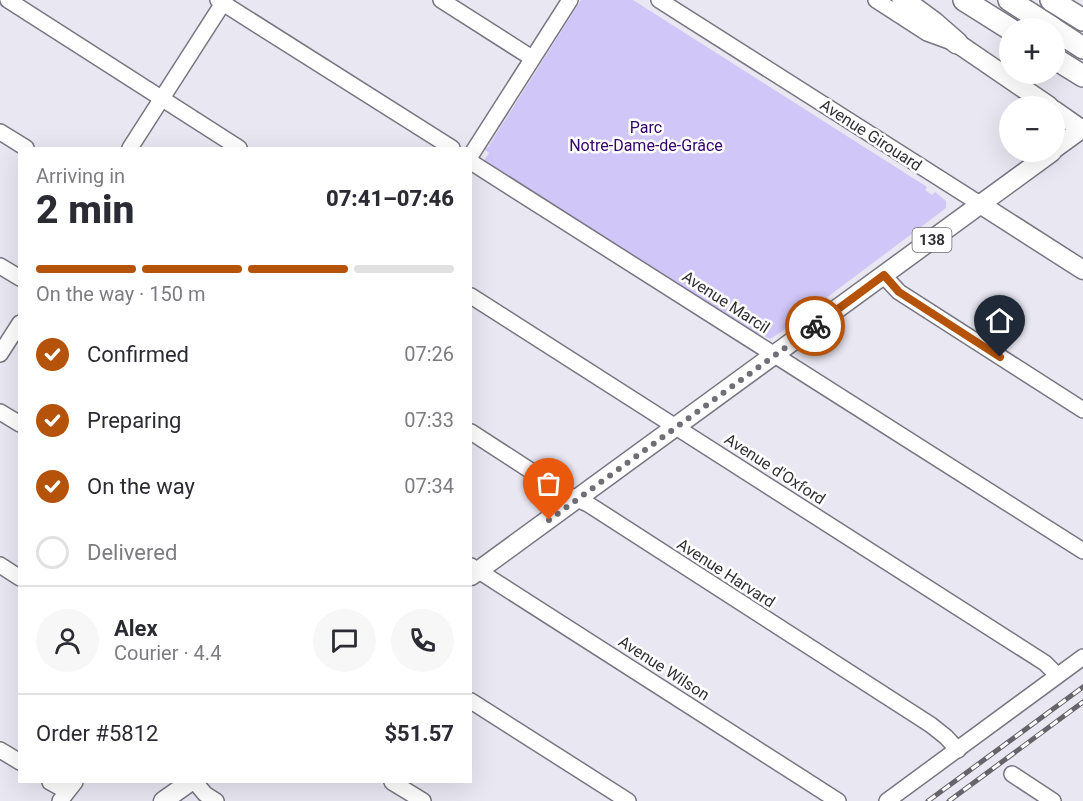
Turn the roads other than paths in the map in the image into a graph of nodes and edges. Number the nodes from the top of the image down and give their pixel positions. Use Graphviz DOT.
graph roads {
  1 [pos="8,0"];
  2 [pos="441,0"];
  3 [pos="570,0"];
  4 [pos="659,0"];
  5 [pos="876,0"];
  6 [pos="903,0"];
  7 [pos="964,0"];
  8 [pos="1009,0"];
  9 [pos="1051,0"];
  10 [pos="222,1"];
  11 [pos="1037,18"];
  12 [pos="1083,20"];
  13 [pos="999,22"];
  14 [pos="1065,36"];
  15 [pos="957,43"];
  16 [pos="1083,48"];
  17 [pos="532,58"];
  18 [pos="1065,65"];
  19 [pos="1083,76"];
  20 [pos="1034,96"];
  21 [pos="162,98"];
  22 [pos="1065,118"];
  23 [pos="1082,130"];
  24 [pos="0,132"];
  25 [pos="1065,142"];
  26 [pos="24,147"];
  27 [pos="131,147"];
  28 [pos="237,147"];
  29 [pos="450,147"];
  30 [pos="472,153"];
  31 [pos="1037,162"];
  32 [pos="472,163"];
  33 [pos="980,204"];
  34 [pos="0,266"];
  35 [pos="1083,270"];
  36 [pos="884,275"];
  37 [pos="18,277"];
  38 [pos="472,297"];
  39 [pos="18,326"];
  40 [pos="0,354"];
  41 [pos="775,355"];
  42 [pos="1083,410"];
  43 [pos="0,412"];
  44 [pos="18,423"];
  45 [pos="676,428"];
  46 [pos="472,433"];
  47 [pos="577,499"];
  48 [pos="1083,551"];
  49 [pos="0,565"];
  50 [pos="474,571"];
  51 [pos="18,577"];
  52 [pos="1083,657"];
  53 [pos="1057,675"];
  54 [pos="472,702"];
  55 [pos="0,750"];
  56 [pos="958,750"];
  57 [pos="18,761"];
  58 [pos="1012,774"];
  59 [pos="52,783"];
  60 [pos="189,783"];
  61 [pos="196,783"];
  62 [pos="394,783"];
  63 [pos="67,791"];
  64 [pos="163,801"];
  65 [pos="216,801"];
  66 [pos="423,801"];
  67 [pos="628,801"];
  68 [pos="838,801"];
  69 [pos="887,801"];
  70 [pos="1053,801"];
  1 -- 21 [label="street"];
  2 -- 17 [label="street"];
  3 -- 17 [label="street"];
  4 -- 33 [label="street, Avenue Girouard"];
  5 -- 15 [label="street"];
  6 -- 15 [label="highway"];
  7 -- 13 [label="highway"];
  8 -- 11 [label="highway"];
  9 -- 12 [label="highway"];
  10 -- 21 [label="street"];
  10 -- 29 [label="street"];
  14 -- 16 [label="highway"];
  15 -- 20 [label="main road"];
  17 -- 30 [label="street"];
  18 -- 19 [label="highway"];
  21 -- 27 [label="street"];
  21 -- 28 [label="street"];
  22 -- 23 [label="main road"];
  23 -- 25 [label="main road, 138"];
  24 -- 26 [label="street"];
  31 -- 33 [label="main road, 138"];
  32 -- 41 [label="street, Avenue Marcil"];
  33 -- 35 [label="main road, Avenue Girouard"];
  33 -- 36 [label="main road, 138"];
  34 -- 37 [label="street"];
  36 -- 41 [label="main road, 138"];
  36 -- 42 [label="street"];
  38 -- 45 [label="street, Avenue d'Oxford"];
  39 -- 40 [label="street"];
  41 -- 45 [label="main road, 138"];
  41 -- 48 [label="street, Avenue Marcil"];
  43 -- 44 [label="street"];
  45 -- 47 [label="main road, 138"];
  45 -- 53 [label="street, Avenue d'Oxford"];
  46 -- 47 [label="street, Avenue Harvard"];
  47 -- 50 [label="main road, 138"];
  47 -- 56 [label="street, Avenue Harvard"];
  49 -- 51 [label="street"];
  50 -- 68 [label="street, Avenue Wilson"];
  52 -- 53 [label="street"];
  53 -- 56 [label="street"];
  54 -- 67 [label="street"];
  55 -- 57 [label="street"];
  56 -- 69 [label="street"];
  58 -- 70 [label="street"];
  59 -- 63 [label="street"];
  60 -- 64 [label="main road"];
  61 -- 65 [label="street"];
  62 -- 66 [label="street"];
}
